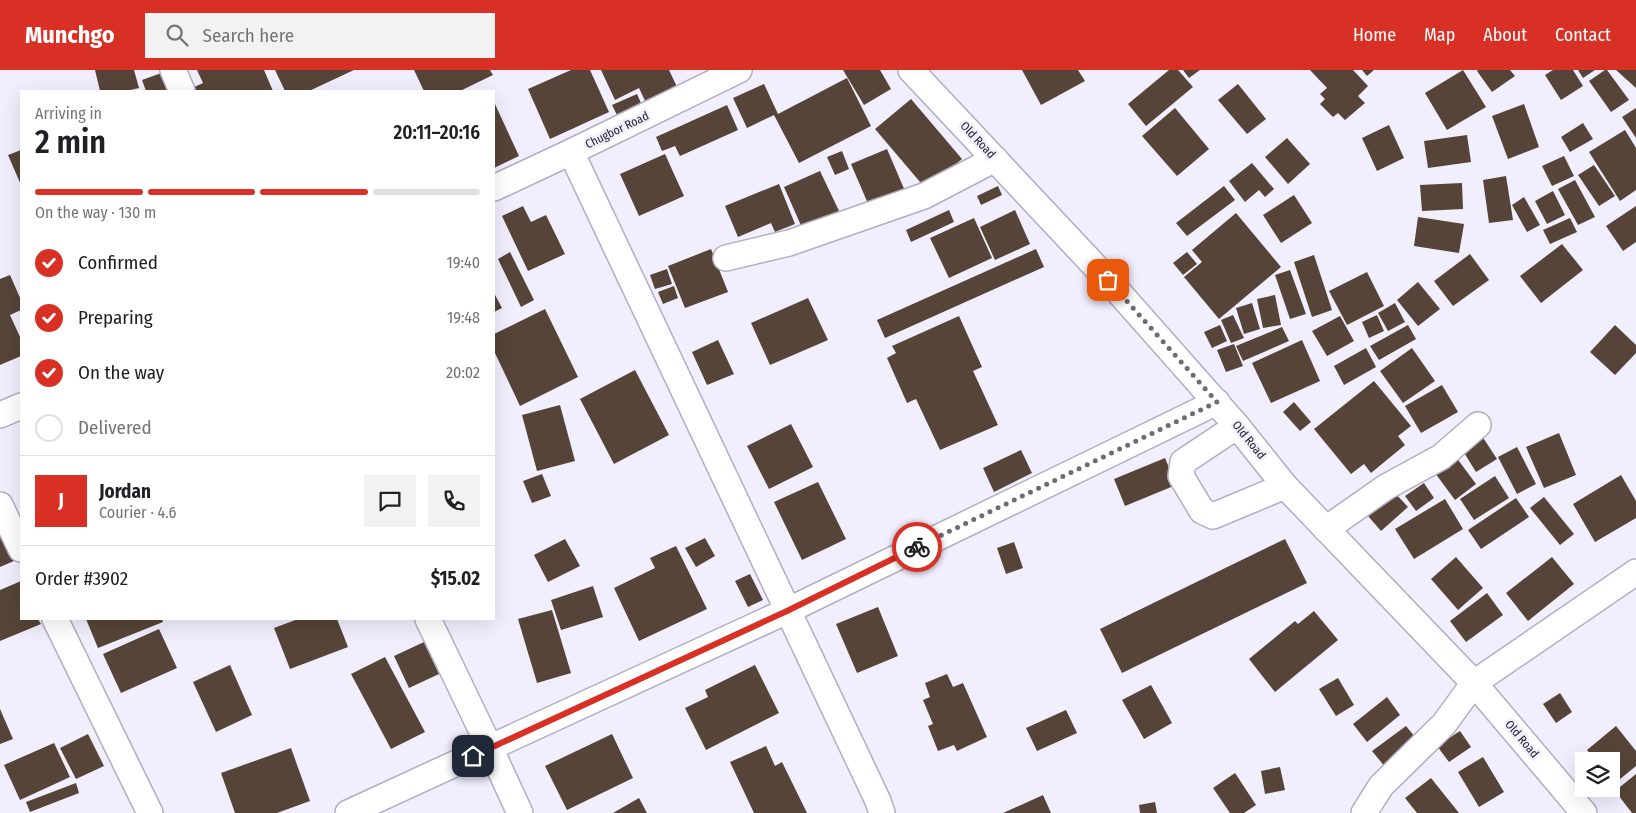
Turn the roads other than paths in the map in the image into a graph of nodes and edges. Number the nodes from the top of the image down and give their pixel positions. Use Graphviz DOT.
graph roads {
  1 [pos="173,70"];
  2 [pos="739,70"];
  3 [pos="911,70"];
  4 [pos="182,90"];
  5 [pos="571,152"];
  6 [pos="995,158"];
  7 [pos="495,188"];
  8 [pos="726,258"];
  9 [pos="1217,402"];
  10 [pos="20,406"];
  11 [pos="0,416"];
  12 [pos="1478,425"];
  13 [pos="1238,426"];
  14 [pos="1285,486"];
  15 [pos="0,505"];
  16 [pos="1326,528"];
  17 [pos="20,547"];
  18 [pos="1636,572"];
  19 [pos="787,611"];
  20 [pos="55,620"];
  21 [pos="428,620"];
  22 [pos="1474,683"];
  23 [pos="490,748"];
  24 [pos="150,813"];
  25 [pos="348,813"];
  26 [pos="520,813"];
  27 [pos="882,813"];
  28 [pos="1364,813"];
  29 [pos="1584,813"];
  1 -- 4 [label="street"];
  2 -- 5 [label="street, Chugbor Road"];
  3 -- 6 [label="street, Old Road"];
  5 -- 7 [label="street, Chugbor Road"];
  5 -- 19 [label="street"];
  6 -- 8 [label="street"];
  6 -- 9 [label="street, Old Road"];
  9 -- 13 [label="street, Old Road"];
  9 -- 19 [label="street"];
  10 -- 11 [label="street"];
  12 -- 16 [label="street"];
  13 -- 14 [label="street, Old Road"];
  13 -- 14 [label="street"];
  14 -- 16 [label="street, Old Road"];
  15 -- 17 [label="street"];
  16 -- 22 [label="street, Old Road"];
  18 -- 22 [label="street"];
  19 -- 23 [label="street"];
  19 -- 27 [label="street"];
  20 -- 24 [label="street"];
  21 -- 23 [label="street"];
  22 -- 28 [label="street"];
  22 -- 29 [label="street, Old Road"];
  23 -- 25 [label="street"];
  23 -- 26 [label="street"];
}
